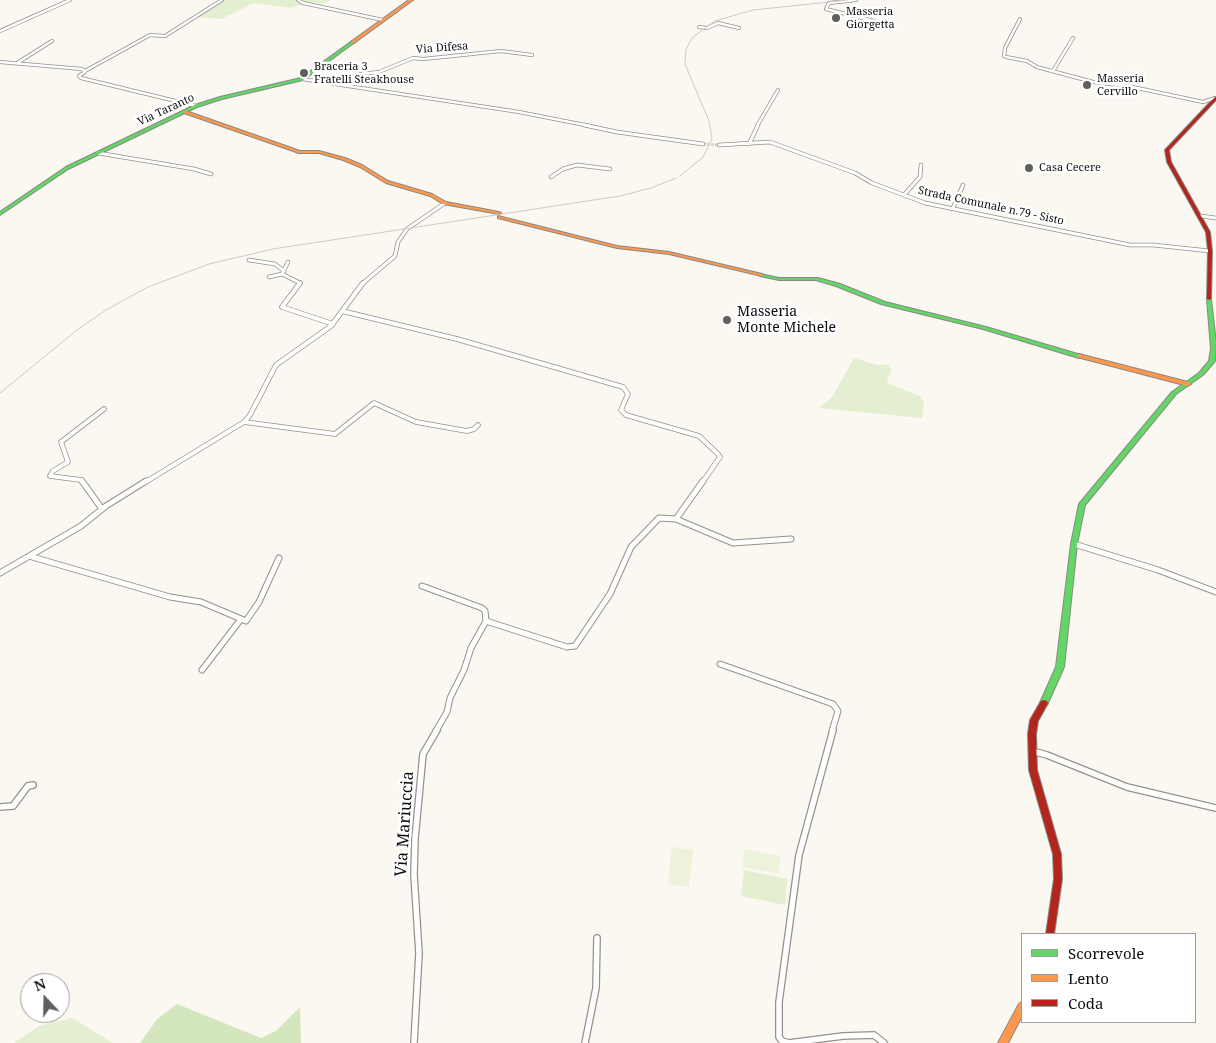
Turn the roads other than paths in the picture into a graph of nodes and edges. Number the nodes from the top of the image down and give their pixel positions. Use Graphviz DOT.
graph roads {
  1 [pos="70,0"];
  2 [pos="222,0"];
  3 [pos="298,0"];
  4 [pos="411,0"];
  5 [pos="856,0"];
  6 [pos="1020,19"];
  7 [pos="383,20"];
  8 [pos="874,21"];
  9 [pos="699,27"];
  10 [pos="740,28"];
  11 [pos="0,31"];
  12 [pos="1073,38"];
  13 [pos="52,42"];
  14 [pos="532,55"];
  15 [pos="0,62"];
  16 [pos="16,64"];
  17 [pos="85,71"];
  18 [pos="1053,71"];
  19 [pos="302,79"];
  20 [pos="329,83"];
  21 [pos="778,90"];
  22 [pos="1216,98"];
  23 [pos="196,106"];
  24 [pos="185,112"];
  25 [pos="703,144"];
  26 [pos="749,144"];
  27 [pos="719,145"];
  28 [pos="98,153"];
  29 [pos="921,165"];
  30 [pos="610,169"];
  31 [pos="211,174"];
  32 [pos="551,177"];
  33 [pos="963,185"];
  34 [pos="904,195"];
  35 [pos="445,203"];
  36 [pos="953,208"];
  37 [pos="0,214"];
  38 [pos="1201,216"];
  39 [pos="1216,218"];
  40 [pos="1210,251"];
  41 [pos="249,260"];
  42 [pos="288,262"];
  43 [pos="283,272"];
  44 [pos="269,278"];
  45 [pos="342,311"];
  46 [pos="332,324"];
  47 [pos="1214,362"];
  48 [pos="1188,384"];
  49 [pos="104,409"];
  50 [pos="244,422"];
  51 [pos="478,425"];
  52 [pos="102,509"];
  53 [pos="676,519"];
  54 [pos="791,539"];
  55 [pos="1074,544"];
  56 [pos="29,556"];
  57 [pos="279,558"];
  58 [pos="0,573"];
  59 [pos="422,586"];
  60 [pos="1216,592"];
  61 [pos="241,619"];
  62 [pos="486,621"];
  63 [pos="720,664"];
  64 [pos="202,670"];
  65 [pos="1032,751"];
  66 [pos="33,786"];
  67 [pos="0,807"];
  68 [pos="1216,808"];
  69 [pos="1050,933"];
  70 [pos="597,938"];
  71 [pos="1021,1008"];
  72 [pos="414,1043"];
  73 [pos="585,1043"];
  74 [pos="884,1043"];
  75 [pos="1002,1043"];
  1 -- 11 [label="street"];
  2 -- 17 [label="street"];
  3 -- 7 [label="street"];
  4 -- 7 [label="street, Via Taranto"];
  5 -- 8 [label="street"];
  6 -- 18 [label="street"];
  7 -- 19 [label="street, Via Taranto"];
  9 -- 10 [label="street"];
  12 -- 18 [label="street"];
  13 -- 16 [label="street"];
  14 -- 20 [label="street, Via Difesa"];
  15 -- 16 [label="street"];
  16 -- 17 [label="street"];
  17 -- 23 [label="street"];
  18 -- 22 [label="street"];
  19 -- 20 [label="street"];
  19 -- 23 [label="street, Via Taranto"];
  20 -- 25 [label="street"];
  21 -- 26 [label="street"];
  22 -- 38 [label="street"];
  23 -- 24 [label="street, Via Taranto"];
  24 -- 28 [label="street, Via Taranto"];
  24 -- 35 [label="street"];
  26 -- 27 [label="street, Strada Comunale n.79 - Sisto"];
  26 -- 34 [label="street, Strada Comunale n.79 - Sisto"];
  28 -- 31 [label="street"];
  28 -- 37 [label="street, Via Taranto"];
  29 -- 34 [label="street"];
  30 -- 32 [label="street"];
  33 -- 36 [label="street"];
  34 -- 36 [label="street, Strada Comunale n.79 - Sisto"];
  35 -- 45 [label="street"];
  35 -- 48 [label="street"];
  36 -- 40 [label="street, Strada Comunale n.79 - Sisto"];
  38 -- 39 [label="street"];
  38 -- 40 [label="street"];
  40 -- 47 [label="street"];
  41 -- 43 [label="street"];
  42 -- 43 [label="street"];
  43 -- 44 [label="street"];
  43 -- 46 [label="street"];
  45 -- 46 [label="street"];
  45 -- 53 [label="street"];
  46 -- 50 [label="street"];
  47 -- 48 [label="street"];
  48 -- 55 [label="street"];
  49 -- 52 [label="street"];
  50 -- 51 [label="street"];
  50 -- 52 [label="street"];
  52 -- 56 [label="street"];
  53 -- 54 [label="street"];
  53 -- 62 [label="street"];
  55 -- 60 [label="street"];
  55 -- 65 [label="street"];
  56 -- 58 [label="street"];
  56 -- 61 [label="street"];
  57 -- 61 [label="street"];
  59 -- 62 [label="street"];
  61 -- 64 [label="street"];
  62 -- 72 [label="street, Via Mariuccia"];
  63 -- 74 [label="street"];
  65 -- 68 [label="street"];
  65 -- 69 [label="street"];
  66 -- 67 [label="street"];
  70 -- 73 [label="street"];
  71 -- 75 [label="street"];
}
